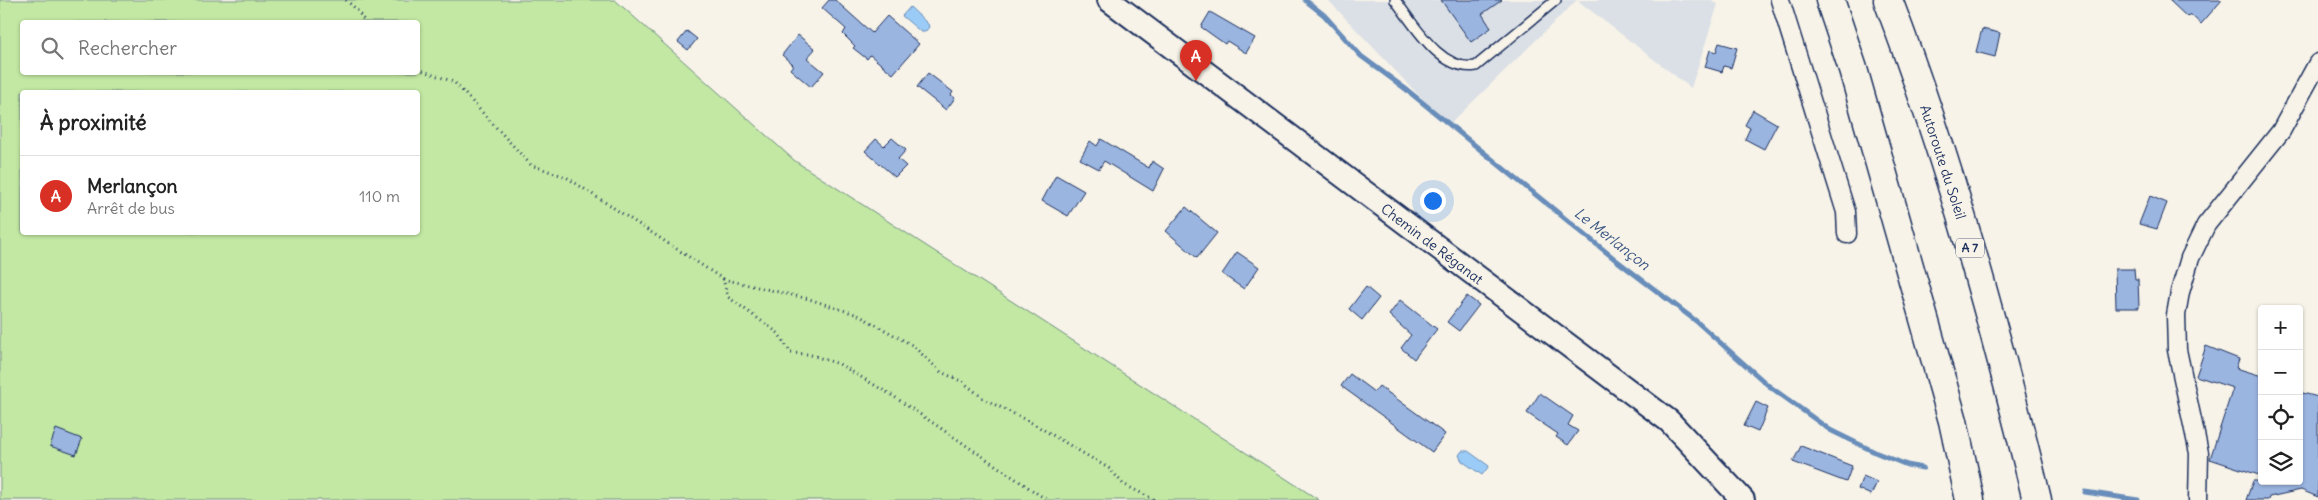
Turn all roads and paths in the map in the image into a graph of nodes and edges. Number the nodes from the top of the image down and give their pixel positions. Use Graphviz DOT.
graph roads {
  1 [pos="346,0"];
  2 [pos="1109,0"];
  3 [pos="1395,0"];
  4 [pos="1556,0"];
  5 [pos="1780,0"];
  6 [pos="1830,0"];
  7 [pos="1888,0"];
  8 [pos="364,20"];
  9 [pos="2318,63"];
  10 [pos="420,70"];
  11 [pos="1847,234"];
  12 [pos="724,278"];
  13 [pos="1047,500"];
  14 [pos="1155,500"];
  15 [pos="1743,500"];
  16 [pos="1970,500"];
  17 [pos="2037,500"];
  18 [pos="2198,500"];
  1 -- 8 [label="path"];
  2 -- 15 [label="street, Chemin de Réganat"];
  3 -- 4 [label="lane"];
  5 -- 11 [label="street"];
  6 -- 16 [label="highway"];
  7 -- 17 [label="highway, Autoroute du Soleil / A 7"];
  9 -- 18 [label="street"];
  10 -- 12 [label="path"];
  12 -- 13 [label="path"];
  12 -- 14 [label="path"];
}
